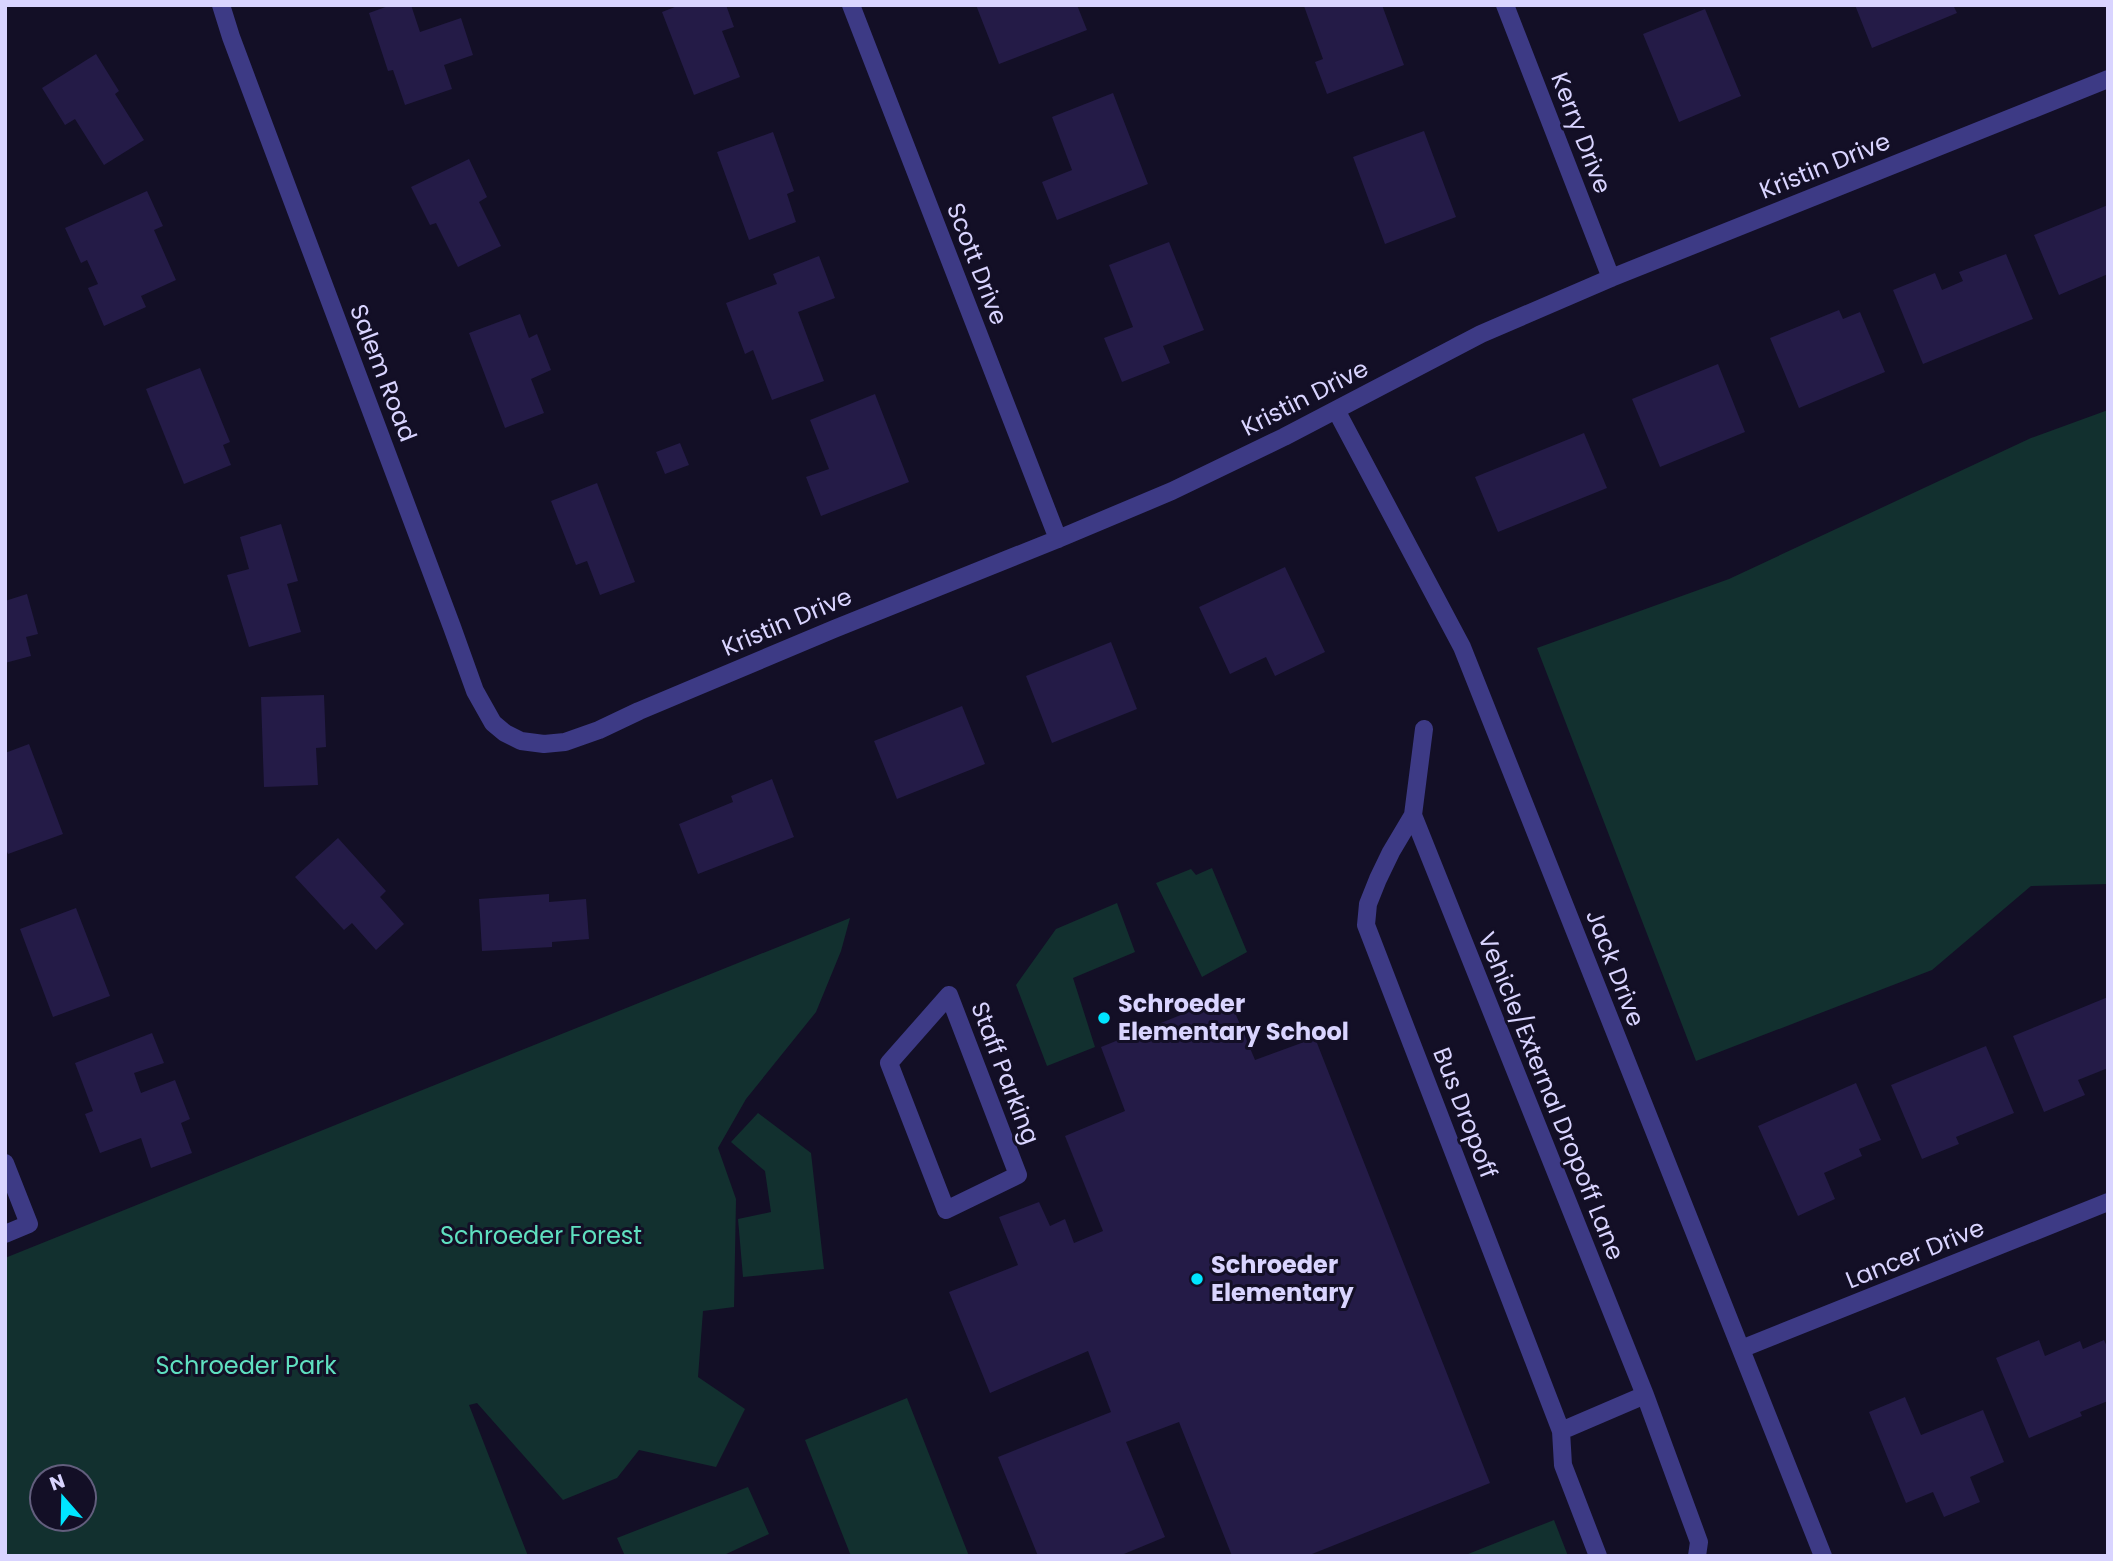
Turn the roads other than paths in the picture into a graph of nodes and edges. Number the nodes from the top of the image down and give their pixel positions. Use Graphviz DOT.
graph roads {
  1 [pos="221,5"];
  2 [pos="851,5"];
  3 [pos="1505,5"];
  4 [pos="2108,79"];
  5 [pos="1611,278"];
  6 [pos="1336,410"];
  7 [pos="1058,539"];
  8 [pos="1424,729"];
  9 [pos="521,741"];
  10 [pos="1413,815"];
  11 [pos="949,995"];
  12 [pos="5,1163"];
  13 [pos="2108,1202"];
  14 [pos="5,1234"];
  15 [pos="1741,1349"];
  16 [pos="1644,1395"];
  17 [pos="1561,1431"];
  18 [pos="1598,1556"];
  19 [pos="1697,1556"];
  20 [pos="1823,1556"];
  1 -- 9 [label="street, Salem Road"];
  2 -- 7 [label="street, Scott Drive"];
  3 -- 5 [label="street, Kerry Drive"];
  4 -- 5 [label="street, Kristin Drive"];
  5 -- 6 [label="street, Kristin Drive"];
  6 -- 7 [label="street, Kristin Drive"];
  6 -- 15 [label="street, Jack Drive"];
  7 -- 9 [label="street, Kristin Drive"];
  8 -- 10 [label="street"];
  10 -- 16 [label="street, Vehicle/External Dropoff Lane"];
  10 -- 17 [label="street, Bus Dropoff"];
  11 -- 11 [label="street, Staff Parking"];
  12 -- 14 [label="street"];
  13 -- 15 [label="street, Lancer Drive"];
  15 -- 20 [label="street, Jack Drive"];
  16 -- 17 [label="street"];
  16 -- 19 [label="street, Vehicle/External Dropoff Lane"];
  17 -- 18 [label="street, Bus Dropoff"];
}
